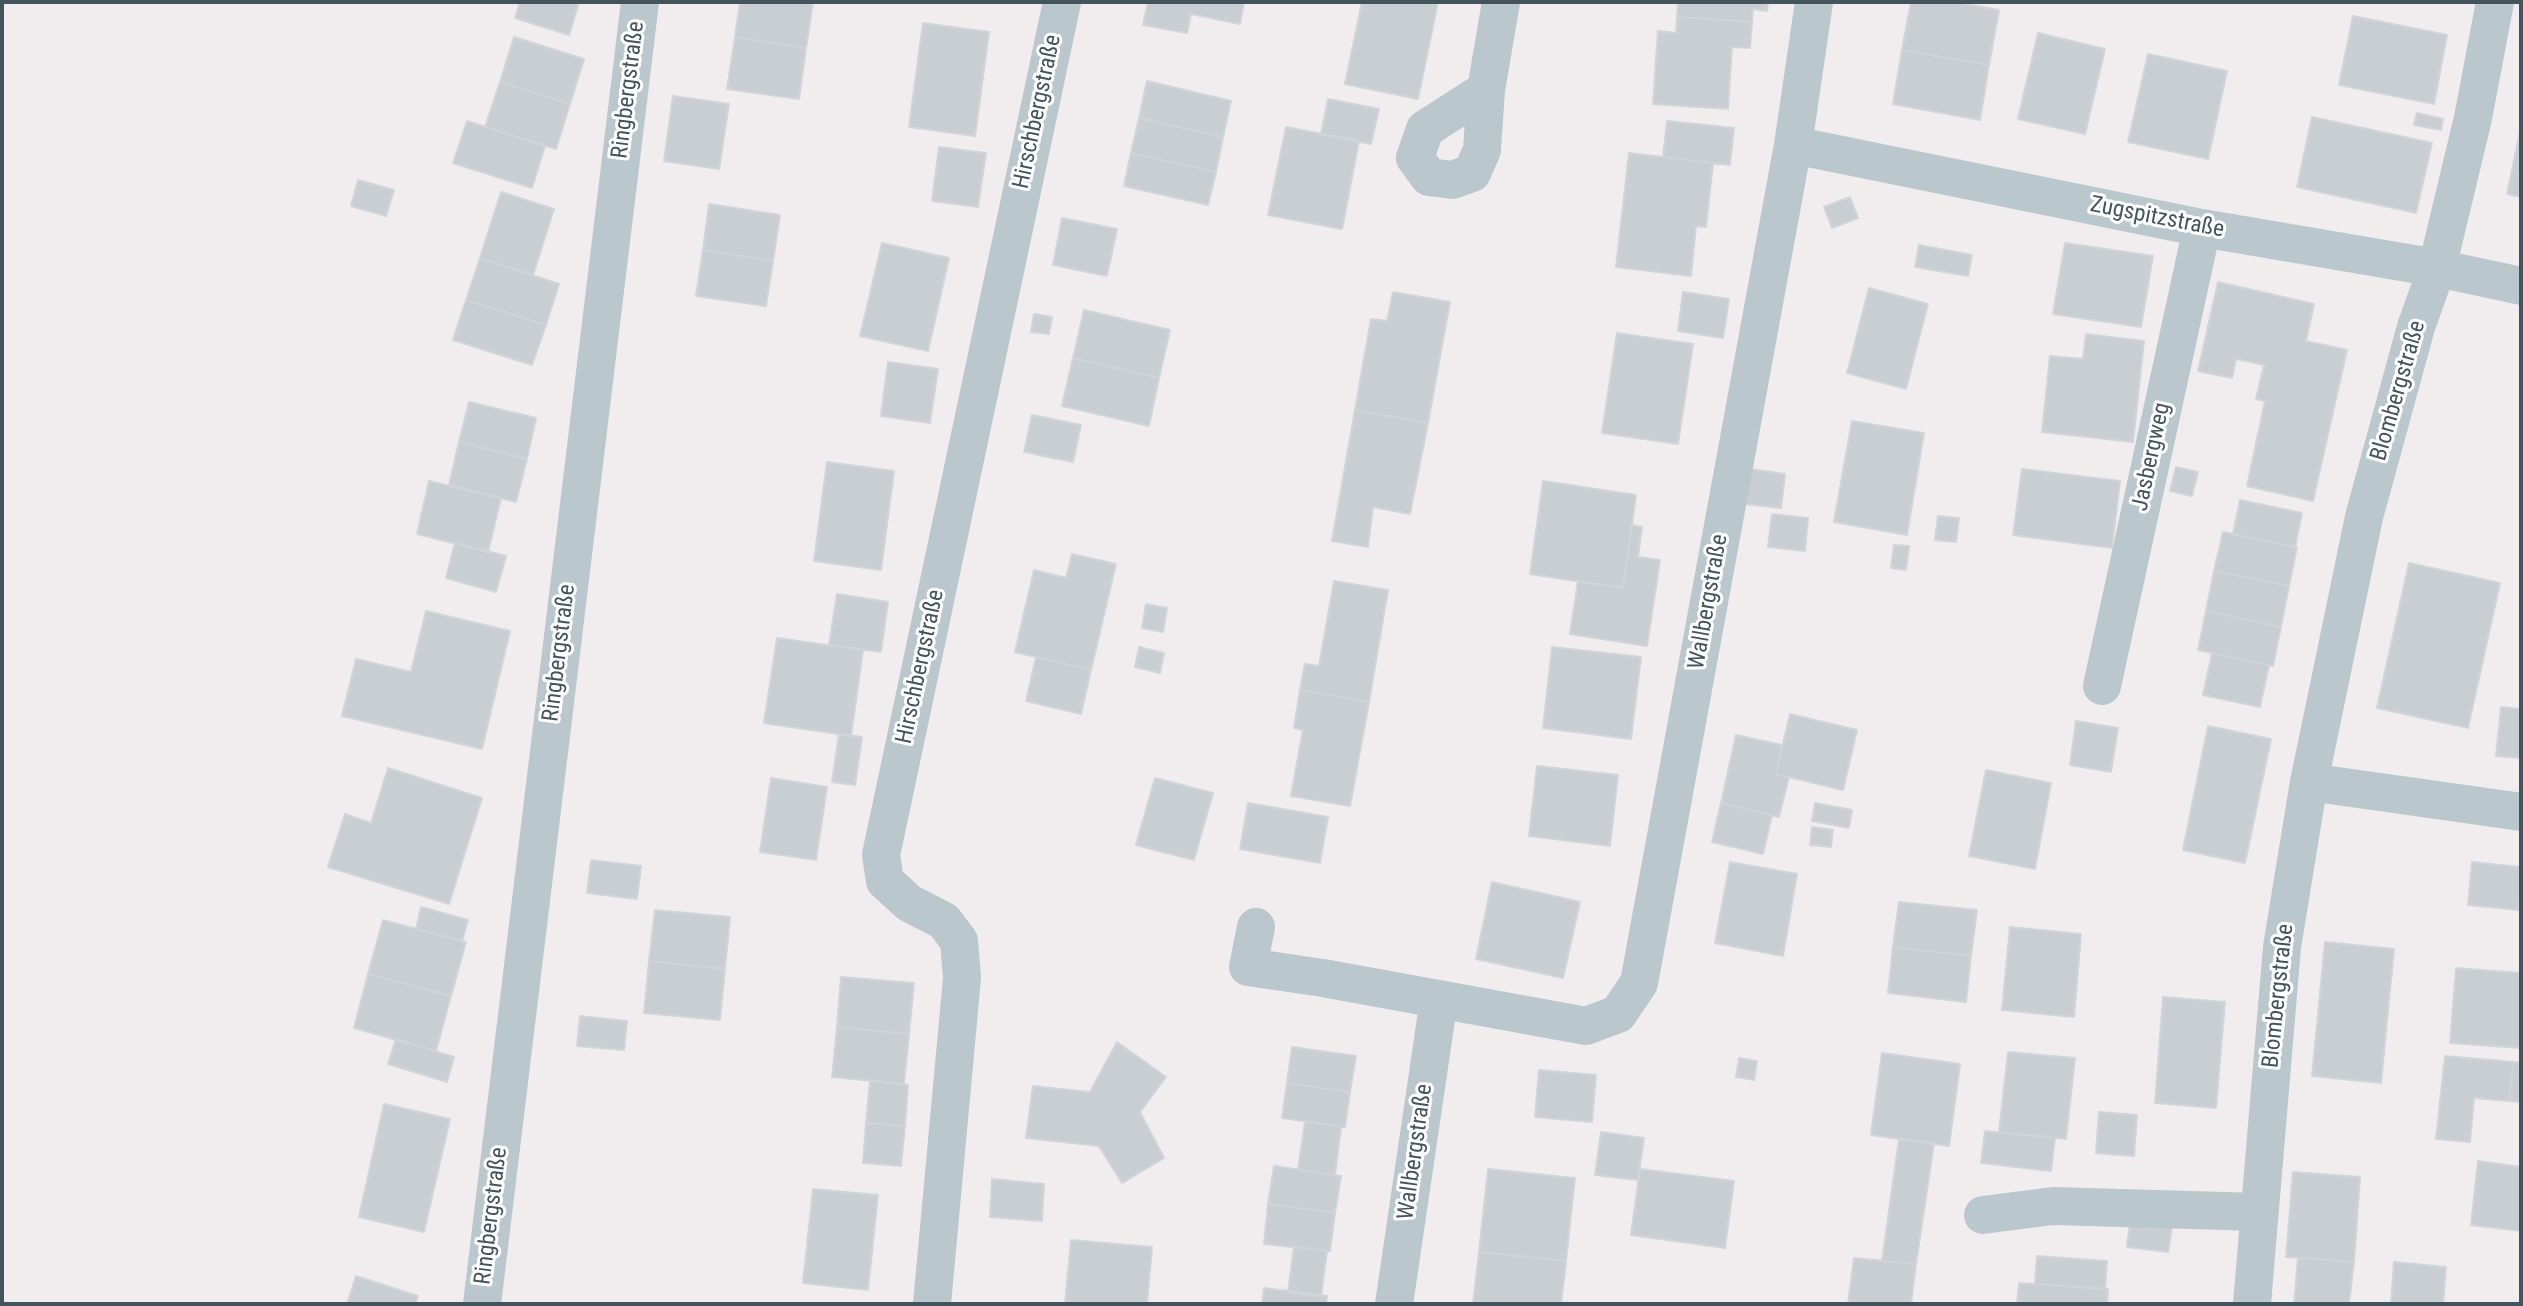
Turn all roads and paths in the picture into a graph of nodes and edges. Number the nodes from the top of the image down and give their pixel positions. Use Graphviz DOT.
graph roads {
  1 [pos="640,2"];
  2 [pos="1062,2"];
  3 [pos="1501,2"];
  4 [pos="1814,2"];
  5 [pos="2495,2"];
  6 [pos="1486,90"];
  7 [pos="1793,145"];
  8 [pos="2202,228"];
  9 [pos="2437,268"];
  10 [pos="2521,286"];
  11 [pos="2102,686"];
  12 [pos="2309,782"];
  13 [pos="2521,812"];
  14 [pos="1256,927"];
  15 [pos="1439,999"];
  16 [pos="2259,1212"];
  17 [pos="1983,1215"];
  18 [pos="482,1304"];
  19 [pos="932,1304"];
  20 [pos="1394,1304"];
  21 [pos="2252,1304"];
  1 -- 18 [label="street, Ringbergstraße"];
  2 -- 19 [label="street, Hirschbergstraße"];
  3 -- 6 [label="street"];
  4 -- 7 [label="street, Wallbergstraße"];
  5 -- 9 [label="street, Blombergstraße"];
  7 -- 8 [label="street, Zugspitzstraße"];
  7 -- 15 [label="street, Wallbergstraße"];
  8 -- 9 [label="street, Zugspitzstraße"];
  8 -- 11 [label="street, Jasbergweg"];
  9 -- 10 [label="street, Zugspitzstraße"];
  9 -- 12 [label="street, Blombergstraße"];
  12 -- 13 [label="street"];
  12 -- 16 [label="street, Blombergstraße"];
  14 -- 15 [label="street, Wallbergstraße"];
  15 -- 20 [label="street, Wallbergstraße"];
  16 -- 17 [label="street"];
  16 -- 21 [label="street, Blombergstraße"];
}
